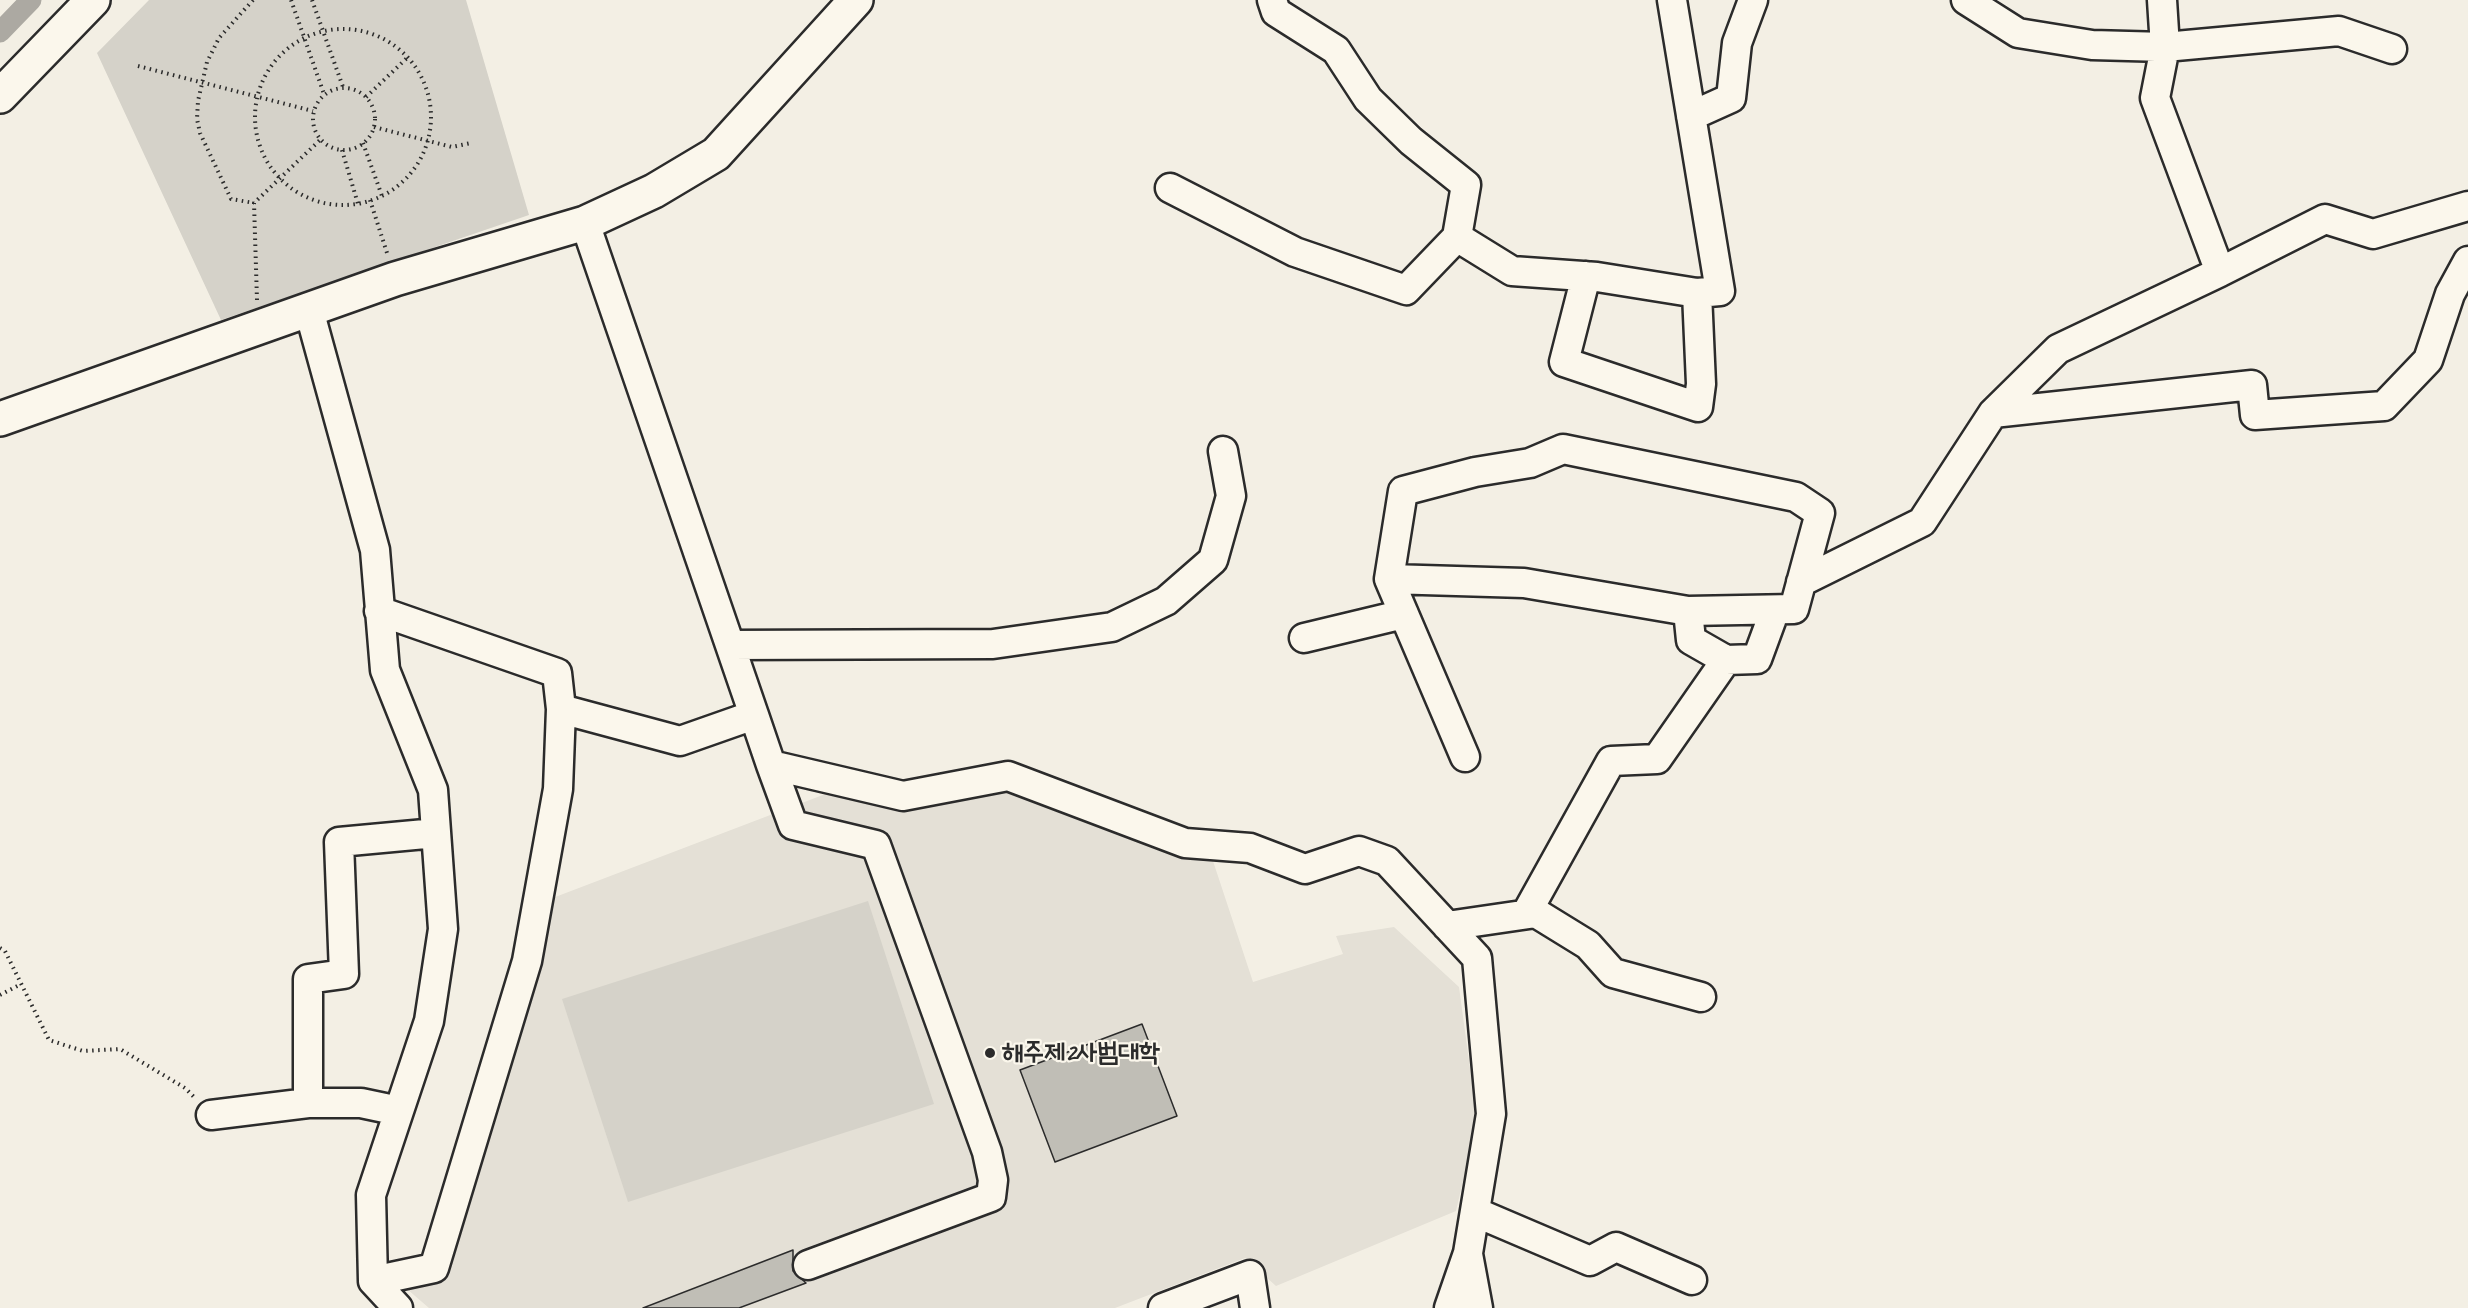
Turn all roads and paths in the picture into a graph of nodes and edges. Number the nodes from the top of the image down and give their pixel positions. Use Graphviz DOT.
graph roads {
  1 [pos="93,0"];
  2 [pos="253,0"];
  3 [pos="291,0"];
  4 [pos="312,0"];
  5 [pos="856,0"];
  6 [pos="1272,0"];
  7 [pos="1672,0"];
  8 [pos="1753,0"];
  9 [pos="1966,0"];
  10 [pos="2162,0"];
  11 [pos="324,32"];
  12 [pos="305,39"];
  13 [pos="2165,48"];
  14 [pos="2392,49"];
  15 [pos="407,58"];
  16 [pos="138,66"];
  17 [pos="201,82"];
  18 [pos="343,87"];
  19 [pos="324,94"];
  20 [pos="0,96"];
  21 [pos="257,97"];
  22 [pos="366,97"];
  23 [pos="313,111"];
  24 [pos="1691,116"];
  25 [pos="374,127"];
  26 [pos="320,140"];
  27 [pos="427,141"];
  28 [pos="363,143"];
  29 [pos="471,143"];
  30 [pos="342,150"];
  31 [pos="280,179"];
  32 [pos="1170,188"];
  33 [pos="382,196"];
  34 [pos="370,200"];
  35 [pos="254,203"];
  36 [pos="358,204"];
  37 [pos="2468,206"];
  38 [pos="585,224"];
  39 [pos="1457,237"];
  40 [pos="2468,261"];
  41 [pos="2220,272"];
  42 [pos="1586,276"];
  43 [pos="395,279"];
  44 [pos="1697,292"];
  45 [pos="309,310"];
  46 [pos="258,328"];
  47 [pos="1993,413"];
  48 [pos="0,419"];
  49 [pos="1223,451"];
  50 [pos="1389,579"];
  51 [pos="1801,582"];
  52 [pos="1775,610"];
  53 [pos="380,611"];
  54 [pos="1688,611"];
  55 [pos="1404,614"];
  56 [pos="1304,638"];
  57 [pos="730,645"];
  58 [pos="1726,660"];
  59 [pos="561,709"];
  60 [pos="754,715"];
  61 [pos="1465,757"];
  62 [pos="771,765"];
  63 [pos="436,833"];
  64 [pos="1526,914"];
  65 [pos="1447,926"];
  66 [pos="0,948"];
  67 [pos="21,984"];
  68 [pos="0,995"];
  69 [pos="1701,997"];
  70 [pos="308,1103"];
  71 [pos="399,1111"];
  72 [pos="211,1115"];
  73 [pos="1474,1212"];
  74 [pos="1468,1253"];
  75 [pos="808,1265"];
  76 [pos="1692,1280"];
  77 [pos="373,1281"];
  78 [pos="398,1308"];
  79 [pos="1163,1308"];
  80 [pos="1255,1308"];
  81 [pos="1449,1308"];
  82 [pos="1478,1308"];
  1 -- 20 [label="main road"];
  2 -- 17 [label="path"];
  3 -- 12 [label="path"];
  4 -- 11 [label="path"];
  5 -- 38 [label="main road"];
  6 -- 39 [label="street"];
  7 -- 24 [label="street"];
  8 -- 24 [label="street"];
  9 -- 13 [label="street"];
  10 -- 13 [label="street"];
  11 -- 12 [label="path"];
  11 -- 15 [label="path"];
  11 -- 18 [label="path"];
  12 -- 19 [label="path"];
  12 -- 21 [label="path"];
  13 -- 14 [label="street"];
  13 -- 41 [label="street"];
  15 -- 22 [label="path"];
  15 -- 27 [label="path"];
  16 -- 17 [label="path"];
  17 -- 21 [label="path"];
  17 -- 35 [label="path"];
  18 -- 19 [label="path"];
  18 -- 22 [label="path"];
  19 -- 23 [label="path"];
  21 -- 23 [label="path"];
  21 -- 31 [label="path"];
  22 -- 25 [label="path"];
  23 -- 26 [label="path"];
  24 -- 44 [label="street"];
  25 -- 27 [label="path"];
  25 -- 28 [label="path"];
  26 -- 30 [label="path"];
  26 -- 31 [label="path"];
  27 -- 29 [label="path"];
  27 -- 33 [label="path"];
  28 -- 30 [label="path"];
  28 -- 33 [label="path"];
  30 -- 36 [label="path"];
  31 -- 35 [label="path"];
  31 -- 36 [label="path"];
  32 -- 39 [label="street"];
  33 -- 34 [label="path"];
  34 -- 36 [label="path"];
  34 -- 43 [label="path"];
  35 -- 46 [label="path"];
  37 -- 41 [label="street"];
  38 -- 43 [label="main road"];
  38 -- 57 [label="street"];
  39 -- 42 [label="street"];
  40 -- 47 [label="street"];
  41 -- 47 [label="street"];
  42 -- 44 [label="street"];
  42 -- 44 [label="street"];
  43 -- 45 [label="main road"];
  45 -- 46 [label="main road"];
  45 -- 53 [label="street"];
  46 -- 48 [label="main road"];
  47 -- 51 [label="street"];
  49 -- 57 [label="street"];
  50 -- 51 [label="street"];
  50 -- 54 [label="street"];
  50 -- 55 [label="street"];
  51 -- 52 [label="street"];
  52 -- 54 [label="street"];
  52 -- 58 [label="street"];
  53 -- 59 [label="street"];
  53 -- 63 [label="street"];
  54 -- 58 [label="street"];
  55 -- 56 [label="street"];
  55 -- 61 [label="street"];
  57 -- 60 [label="street"];
  58 -- 64 [label="street"];
  59 -- 60 [label="street"];
  59 -- 77 [label="street"];
  60 -- 62 [label="street"];
  62 -- 65 [label="street"];
  62 -- 75 [label="street"];
  63 -- 70 [label="street"];
  63 -- 71 [label="street"];
  64 -- 65 [label="street"];
  64 -- 69 [label="street"];
  65 -- 73 [label="street"];
  66 -- 67 [label="path"];
  67 -- 68 [label="path"];
  67 -- 72 [label="path"];
  70 -- 71 [label="street"];
  70 -- 72 [label="street"];
  71 -- 77 [label="street"];
  73 -- 74 [label="street"];
  73 -- 76 [label="street"];
  74 -- 81 [label="street"];
  74 -- 82 [label="street"];
  77 -- 78 [label="street"];
  79 -- 80 [label="street"];
}
